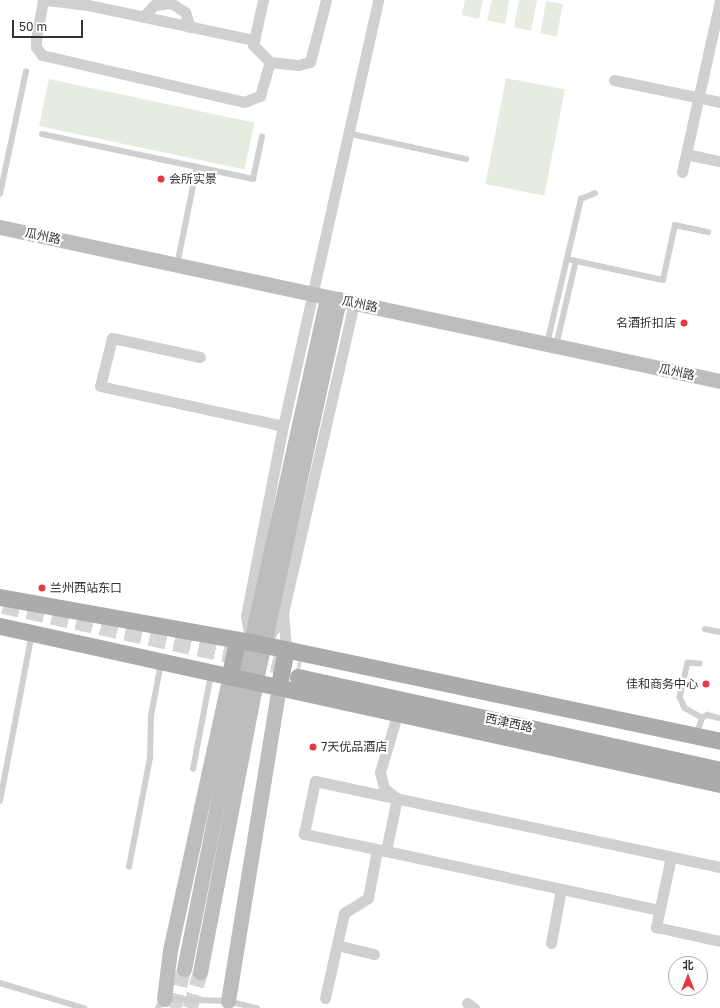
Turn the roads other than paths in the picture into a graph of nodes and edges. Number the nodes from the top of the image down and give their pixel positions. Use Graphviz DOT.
graph roads {
  1 [pos="43,0"];
  2 [pos="47,0"];
  3 [pos="263,0"];
  4 [pos="326,0"];
  5 [pos="378,0"];
  6 [pos="720,0"];
  7 [pos="162,1"];
  8 [pos="143,17"];
  9 [pos="190,27"];
  10 [pos="254,40"];
  11 [pos="270,62"];
  12 [pos="26,72"];
  13 [pos="614,80"];
  14 [pos="698,97"];
  15 [pos="720,102"];
  16 [pos="347,133"];
  17 [pos="42,134"];
  18 [pos="262,137"];
  19 [pos="686,154"];
  20 [pos="466,159"];
  21 [pos="720,161"];
  22 [pos="197,167"];
  23 [pos="682,172"];
  24 [pos="595,193"];
  25 [pos="0,194"];
  26 [pos="0,227"];
  27 [pos="708,232"];
  28 [pos="567,258"];
  29 [pos="576,261"];
  30 [pos="177,265"];
  31 [pos="310,293"];
  32 [pos="340,300"];
  33 [pos="551,345"];
  34 [pos="200,357"];
  35 [pos="720,381"];
  36 [pos="283,426"];
  37 [pos="0,597"];
  38 [pos="283,613"];
  39 [pos="0,626"];
  40 [pos="705,629"];
  41 [pos="720,632"];
  42 [pos="32,634"];
  43 [pos="251,642"];
  44 [pos="286,650"];
  45 [pos="162,660"];
  46 [pos="700,664"];
  47 [pos="212,670"];
  48 [pos="243,677"];
  49 [pos="279,685"];
  50 [pos="398,712"];
  51 [pos="702,718"];
  52 [pos="720,718"];
  53 [pos="696,736"];
  54 [pos="720,741"];
  55 [pos="720,760"];
  56 [pos="193,769"];
  57 [pos="720,770"];
  58 [pos="720,784"];
  59 [pos="397,798"];
  60 [pos="0,801"];
  61 [pos="381,850"];
  62 [pos="671,857"];
  63 [pos="129,867"];
  64 [pos="720,867"];
  65 [pos="561,889"];
  66 [pos="659,910"];
  67 [pos="720,941"];
  68 [pos="551,943"];
  69 [pos="337,945"];
  70 [pos="374,954"];
  71 [pos="184,969"];
  72 [pos="200,972"];
  73 [pos="0,983"];
  74 [pos="325,998"];
  75 [pos="228,1001"];
  76 [pos="161,1004"];
  77 [pos="84,1008"];
  78 [pos="257,1008"];
  1 -- 11 [label="street"];
  2 -- 8 [label="street"];
  3 -- 10 [label="street"];
  4 -- 11 [label="street"];
  5 -- 16 [label="street"];
  6 -- 14 [label="street"];
  7 -- 8 [label="street"];
  7 -- 9 [label="street"];
  8 -- 9 [label="street"];
  9 -- 10 [label="street"];
  10 -- 11 [label="street"];
  12 -- 25 [label="lane"];
  13 -- 14 [label="street"];
  14 -- 15 [label="street"];
  14 -- 19 [label="street"];
  16 -- 20 [label="lane"];
  16 -- 31 [label="street"];
  17 -- 22 [label="lane"];
  18 -- 22 [label="lane"];
  19 -- 21 [label="street"];
  19 -- 23 [label="street"];
  22 -- 30 [label="lane"];
  24 -- 28 [label="lane"];
  26 -- 30 [label="main road, 瓜州路"];
  27 -- 29 [label="lane"];
  28 -- 29 [label="lane"];
  28 -- 33 [label="lane"];
  29 -- 33 [label="lane"];
  30 -- 31 [label="main road, 瓜州路"];
  31 -- 32 [label="main road, 瓜州路"];
  31 -- 36 [label="street"];
  32 -- 33 [label="main road, 瓜州路"];
  32 -- 38 [label="street"];
  32 -- 43 [label="main road"];
  33 -- 35 [label="main road, 瓜州路"];
  34 -- 36 [label="street"];
  36 -- 43 [label="street"];
  37 -- 43 [label="main road"];
  38 -- 43 [label="street"];
  38 -- 44 [label="street"];
  39 -- 42 [label="main road"];
  40 -- 41 [label="lane"];
  42 -- 45 [label="main road"];
  42 -- 60 [label="lane"];
  43 -- 44 [label="main road"];
  43 -- 48 [label="main road"];
  43 -- 48 [label="main road"];
  44 -- 49 [label="main road"];
  44 -- 53 [label="main road"];
  45 -- 47 [label="main road"];
  45 -- 63 [label="lane"];
  46 -- 51 [label="lane"];
  47 -- 48 [label="main road"];
  47 -- 56 [label="lane"];
  48 -- 49 [label="main road"];
  48 -- 71 [label="main road"];
  48 -- 72 [label="main road"];
  48 -- 76 [label="main road"];
  49 -- 50 [label="main road"];
  49 -- 75 [label="main road"];
  50 -- 58 [label="main road"];
  50 -- 59 [label="street"];
  51 -- 52 [label="lane"];
  51 -- 53 [label="lane"];
  53 -- 54 [label="main road"];
  55 -- 57 [label="main road, 西津西路"];
  59 -- 61 [label="street"];
  59 -- 61 [label="street"];
  59 -- 62 [label="street"];
  61 -- 65 [label="street"];
  61 -- 69 [label="street"];
  62 -- 64 [label="street"];
  62 -- 66 [label="street"];
  65 -- 66 [label="street"];
  65 -- 68 [label="street"];
  66 -- 67 [label="street"];
  69 -- 70 [label="street"];
  69 -- 74 [label="street"];
  73 -- 77 [label="lane"];
  75 -- 76 [label="lane"];
  75 -- 78 [label="lane"];
}
